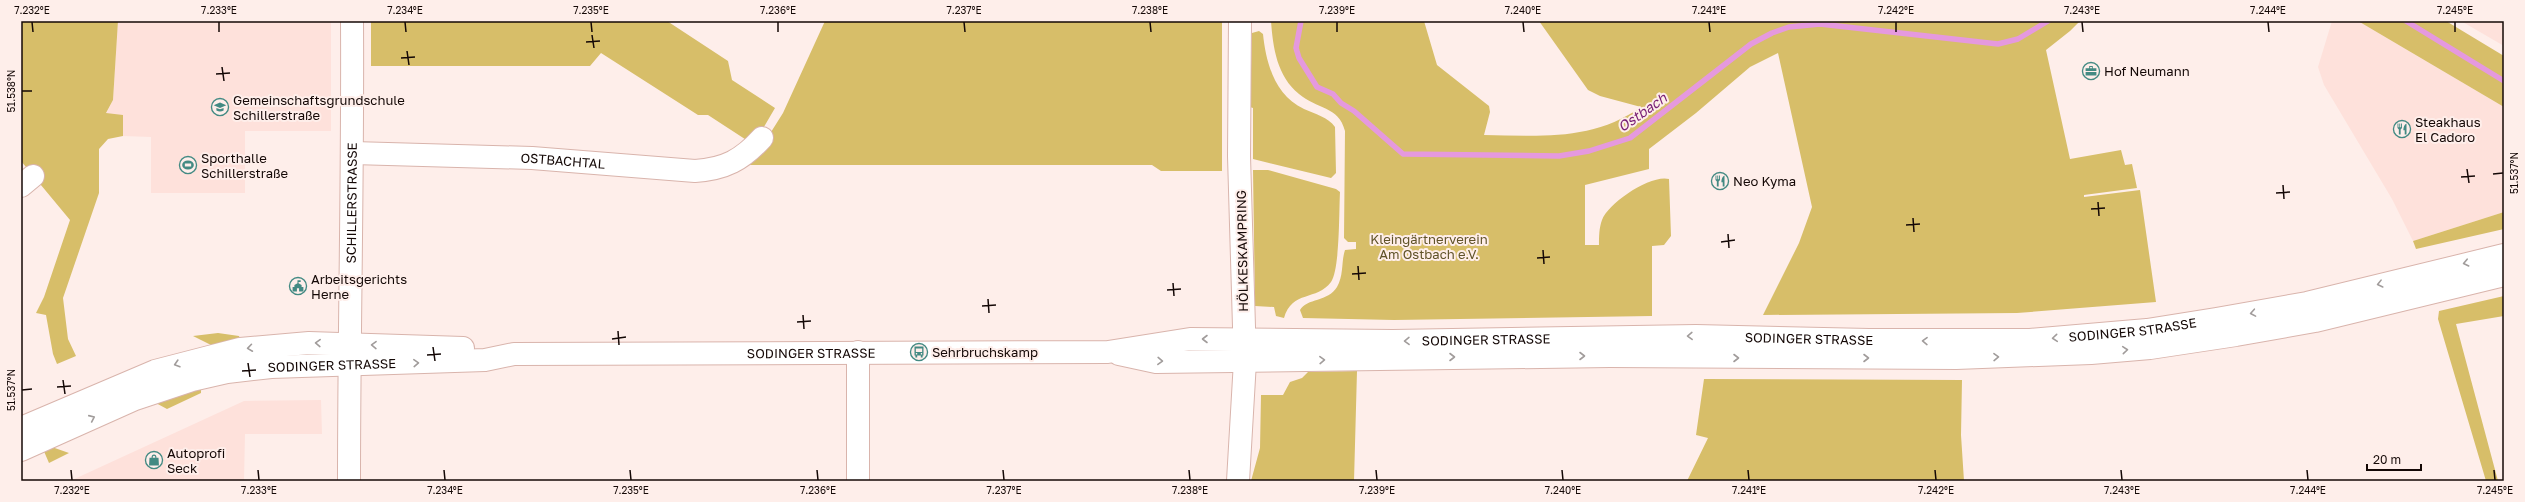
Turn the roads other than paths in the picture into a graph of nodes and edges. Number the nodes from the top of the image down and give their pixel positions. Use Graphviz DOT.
graph roads {
  1 [pos="352,21"];
  2 [pos="1240,21"];
  3 [pos="762,138"];
  4 [pos="353,153"];
  5 [pos="2504,255"];
  6 [pos="2504,275"];
  7 [pos="1244,339"];
  8 [pos="858,352"];
  9 [pos="1108,352"];
  10 [pos="349,355"];
  11 [pos="1245,361"];
  12 [pos="21,428"];
  13 [pos="21,450"];
  14 [pos="349,481"];
  15 [pos="858,481"];
  16 [pos="1238,481"];
  1 -- 4 [label="main road, SCHILLERSTRASSE"];
  2 -- 7 [label="main road, HÖLKESKAMPRING"];
  3 -- 4 [label="main road, OSTBACHTAL"];
  4 -- 10 [label="main road, SCHILLERSTRASSE"];
  5 -- 7 [label="main road, SODINGER STRASSE, one-way"];
  11 -- 6 [label="main road, SODINGER STRASSE, one-way"];
  7 -- 9 [label="main road, SODINGER STRASSE, one-way"];
  7 -- 11 [label="main road, HÖLKESKAMPRING"];
  8 -- 9 [label="main road, SODINGER STRASSE"];
  8 -- 10 [label="main road, SODINGER STRASSE"];
  8 -- 15 [label="main road"];
  9 -- 11 [label="main road, SODINGER STRASSE, one-way"];
  10 -- 12 [label="main road, SODINGER STRASSE, one-way"];
  13 -- 10 [label="main road, SODINGER STRASSE, one-way"];
  10 -- 14 [label="main road, SCHILLERSTRASSE"];
  11 -- 16 [label="main road, HÖLKESKAMPRING"];
}
